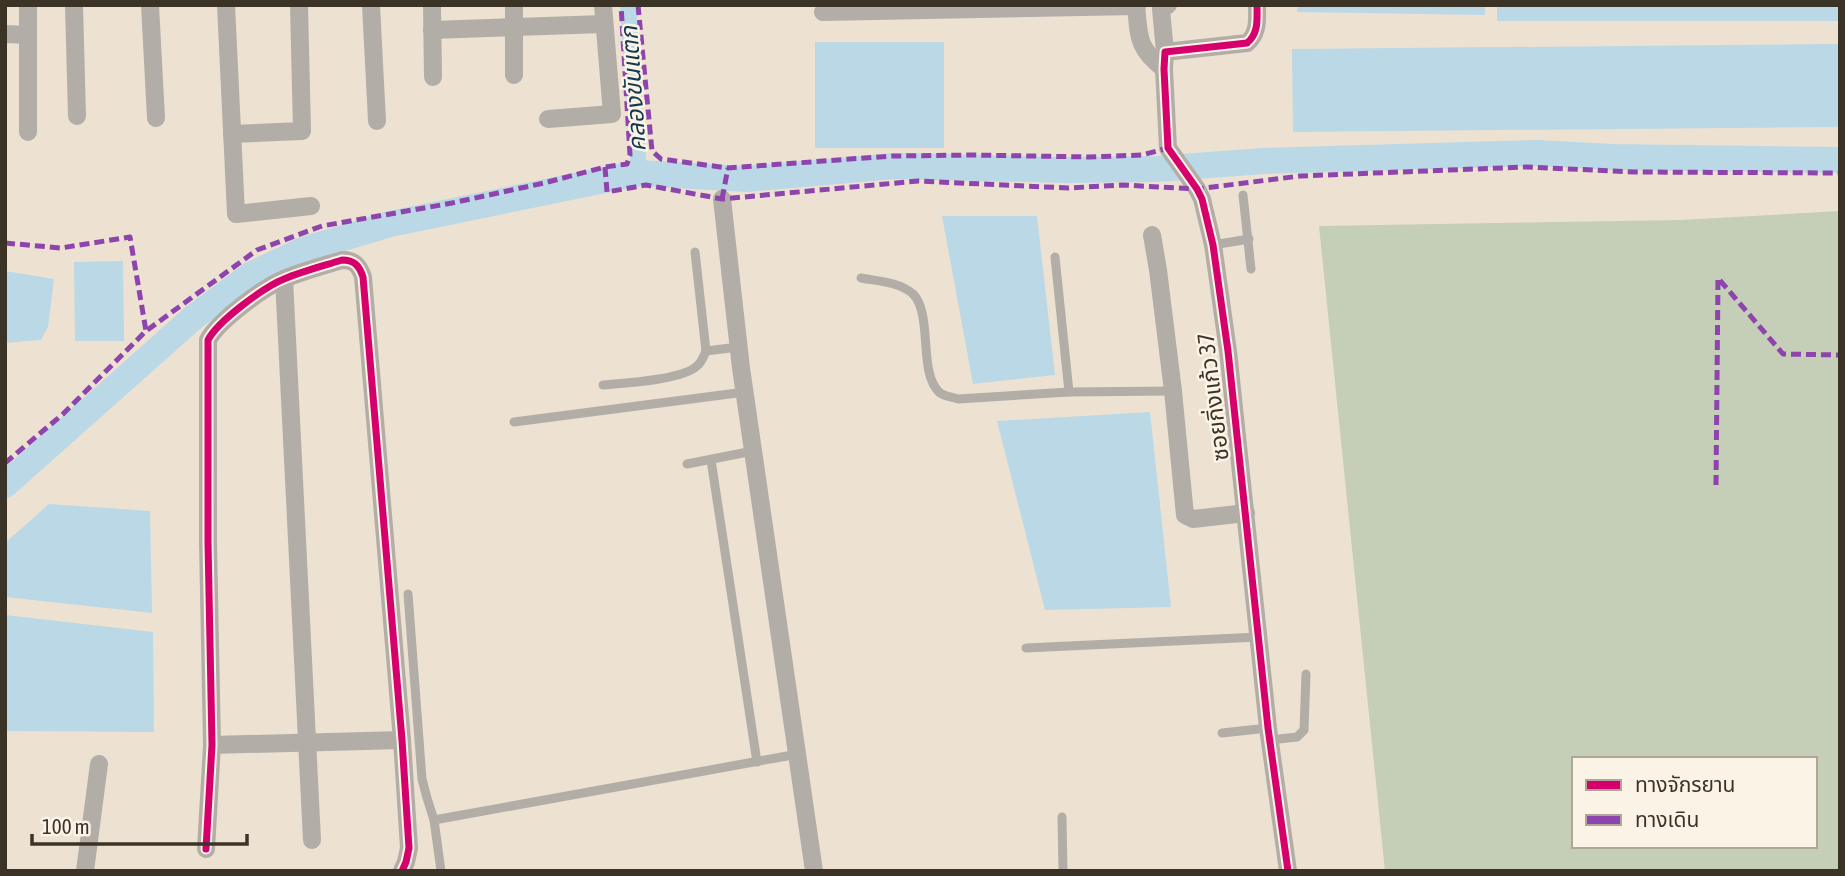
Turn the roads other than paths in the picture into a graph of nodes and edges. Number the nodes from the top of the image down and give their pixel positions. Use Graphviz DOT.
graph roads {
  1 [pos="28,5"];
  2 [pos="74,5"];
  3 [pos="150,5"];
  4 [pos="226,5"];
  5 [pos="299,5"];
  6 [pos="371,5"];
  7 [pos="432,5"];
  8 [pos="514,5"];
  9 [pos="603,5"];
  10 [pos="1257,5"];
  11 [pos="1136,6"];
  12 [pos="1163,7"];
  13 [pos="823,12"];
  14 [pos="604,24"];
  15 [pos="514,27"];
  16 [pos="432,30"];
  17 [pos="5,34"];
  18 [pos="28,35"];
  19 [pos="1164,60"];
  20 [pos="514,75"];
  21 [pos="432,77"];
  22 [pos="77,116"];
  23 [pos="156,118"];
  24 [pos="548,120"];
  25 [pos="377,121"];
  26 [pos="28,132"];
  27 [pos="232,134"];
  28 [pos="1243,195"];
  29 [pos="722,199"];
  30 [pos="311,206"];
  31 [pos="1152,235"];
  32 [pos="1249,239"];
  33 [pos="1213,245"];
  34 [pos="695,252"];
  35 [pos="1055,257"];
  36 [pos="1251,269"];
  37 [pos="861,278"];
  38 [pos="284,279"];
  39 [pos="738,348"];
  40 [pos="706,351"];
  41 [pos="603,386"];
  42 [pos="1173,391"];
  43 [pos="745,392"];
  44 [pos="1069,392"];
  45 [pos="514,422"];
  46 [pos="753,450"];
  47 [pos="711,460"];
  48 [pos="687,464"];
  49 [pos="1246,513"];
  50 [pos="408,594"];
  51 [pos="1259,637"];
  52 [pos="1026,648"];
  53 [pos="1306,674"];
  54 [pos="1222,733"];
  55 [pos="1269,734"];
  56 [pos="402,740"];
  57 [pos="307,744"];
  58 [pos="212,745"];
  59 [pos="798,754"];
  60 [pos="757,762"];
  61 [pos="99,764"];
  62 [pos="1062,817"];
  63 [pos="434,820"];
  64 [pos="312,840"];
  65 [pos="206,849"];
  66 [pos="85,871"];
  67 [pos="402,871"];
  68 [pos="441,871"];
  69 [pos="814,871"];
  70 [pos="1063,871"];
  71 [pos="1288,871"];
  1 -- 18 [label="street"];
  2 -- 22 [label="street"];
  3 -- 23 [label="street"];
  4 -- 27 [label="street"];
  5 -- 27 [label="street"];
  6 -- 25 [label="street"];
  7 -- 16 [label="street"];
  8 -- 15 [label="street"];
  9 -- 14 [label="street"];
  10 -- 19 [label="street"];
  11 -- 13 [label="street"];
  11 -- 19 [label="street"];
  12 -- 19 [label="street, ซอยกิ่งแก้ว 37"];
  14 -- 15 [label="street"];
  14 -- 24 [label="street"];
  15 -- 16 [label="street"];
  15 -- 20 [label="street"];
  16 -- 21 [label="street"];
  17 -- 18 [label="street"];
  18 -- 26 [label="street"];
  19 -- 33 [label="street, ซอยกิ่งแก้ว 37"];
  27 -- 30 [label="street"];
  28 -- 32 [label="lane"];
  29 -- 39 [label="street"];
  31 -- 42 [label="street"];
  32 -- 33 [label="lane"];
  32 -- 36 [label="lane"];
  33 -- 49 [label="street, ซอยกิ่งแก้ว 37"];
  34 -- 40 [label="lane"];
  35 -- 44 [label="lane"];
  37 -- 44 [label="lane"];
  38 -- 56 [label="street"];
  38 -- 57 [label="street"];
  38 -- 58 [label="street"];
  39 -- 40 [label="lane"];
  39 -- 43 [label="street"];
  40 -- 41 [label="lane"];
  42 -- 44 [label="lane"];
  42 -- 49 [label="street"];
  43 -- 45 [label="lane"];
  43 -- 46 [label="street"];
  46 -- 47 [label="lane"];
  46 -- 59 [label="street"];
  47 -- 48 [label="lane"];
  47 -- 60 [label="lane"];
  49 -- 51 [label="street, ซอยกิ่งแก้ว 37"];
  50 -- 63 [label="lane"];
  51 -- 52 [label="lane"];
  51 -- 55 [label="street, ซอยกิ่งแก้ว 37"];
  53 -- 55 [label="lane"];
  54 -- 55 [label="lane"];
  55 -- 71 [label="street, ซอยกิ่งแก้ว 37"];
  56 -- 57 [label="street"];
  56 -- 67 [label="street"];
  57 -- 58 [label="street"];
  57 -- 64 [label="street"];
  58 -- 65 [label="street"];
  59 -- 60 [label="lane"];
  59 -- 69 [label="street"];
  60 -- 63 [label="lane"];
  61 -- 66 [label="street"];
  62 -- 70 [label="lane"];
  63 -- 68 [label="lane"];
}
